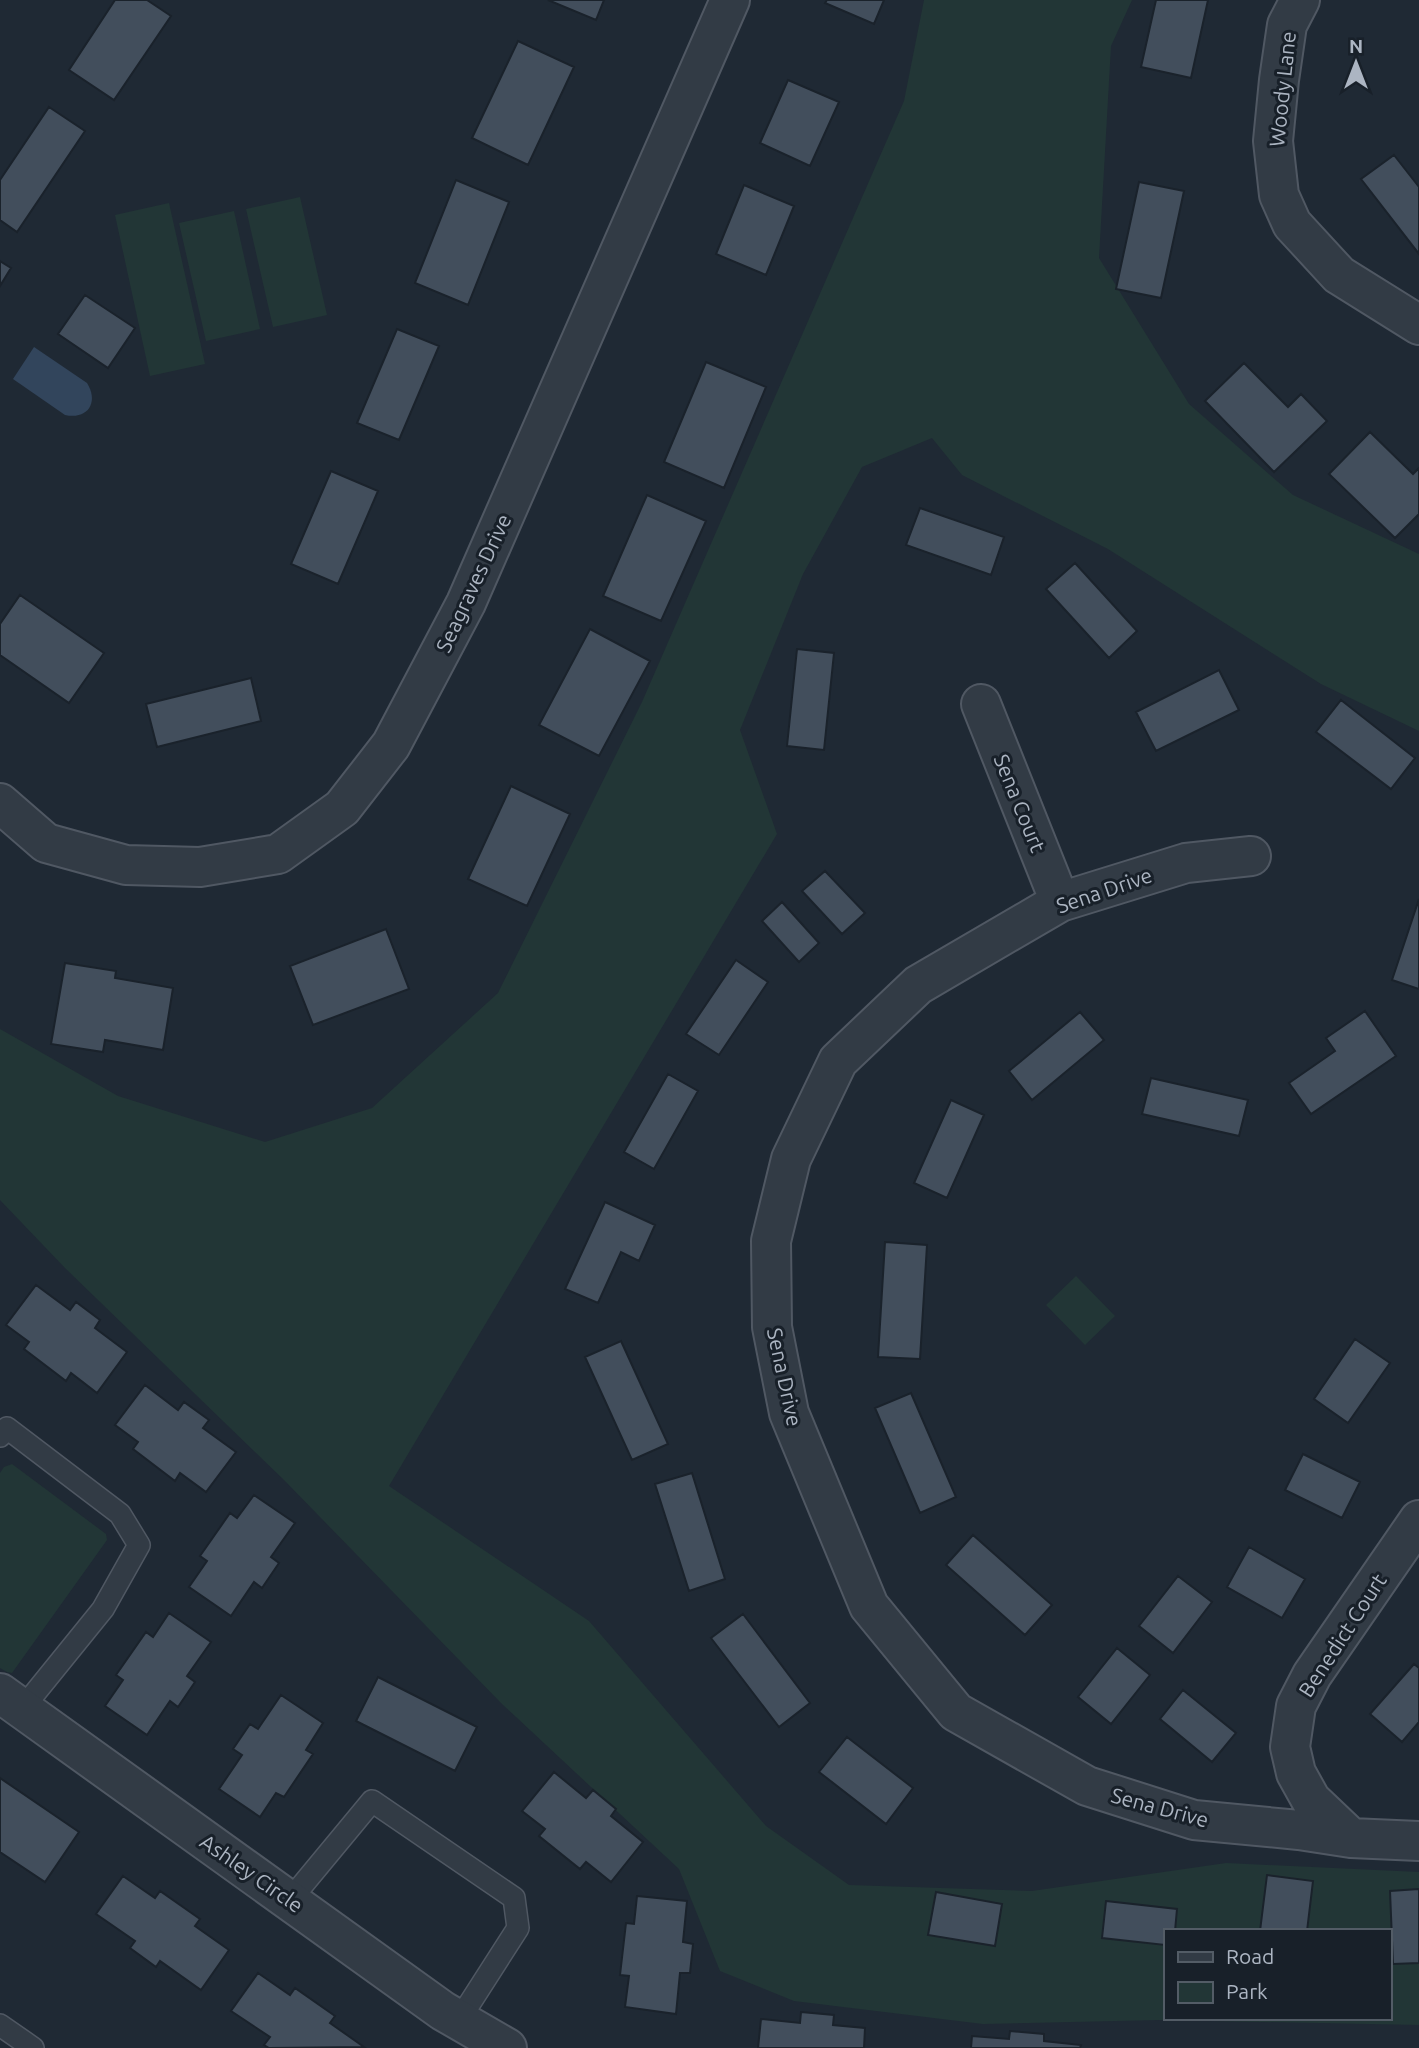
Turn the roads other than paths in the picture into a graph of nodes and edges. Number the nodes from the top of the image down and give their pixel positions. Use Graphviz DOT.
graph roads {
  1 [pos="730,0"];
  2 [pos="1300,0"];
  3 [pos="1419,325"];
  4 [pos="981,704"];
  5 [pos="0,803"];
  6 [pos="1251,856"];
  7 [pos="1060,902"];
  8 [pos="0,1436"];
  9 [pos="1419,1520"];
  10 [pos="11,1701"];
  11 [pos="1351,1838"];
  12 [pos="1419,1841"];
  13 [pos="290,1900"];
  14 [pos="459,2020"];
  15 [pos="0,2025"];
  16 [pos="33,2048"];
  17 [pos="508,2048"];
  1 -- 5 [label="street, Seagraves Drive"];
  2 -- 3 [label="street, Woody Lane"];
  4 -- 7 [label="street, Sena Court"];
  6 -- 7 [label="street, Sena Drive"];
  7 -- 11 [label="street, Sena Drive"];
  8 -- 10 [label="lane"];
  9 -- 11 [label="street, Benedict Court"];
  10 -- 13 [label="street, Ashley Circle"];
  11 -- 12 [label="street"];
  13 -- 14 [label="street, Ashley Circle"];
  13 -- 14 [label="lane"];
  14 -- 17 [label="street, Ashley Circle"];
  15 -- 16 [label="lane"];
}
